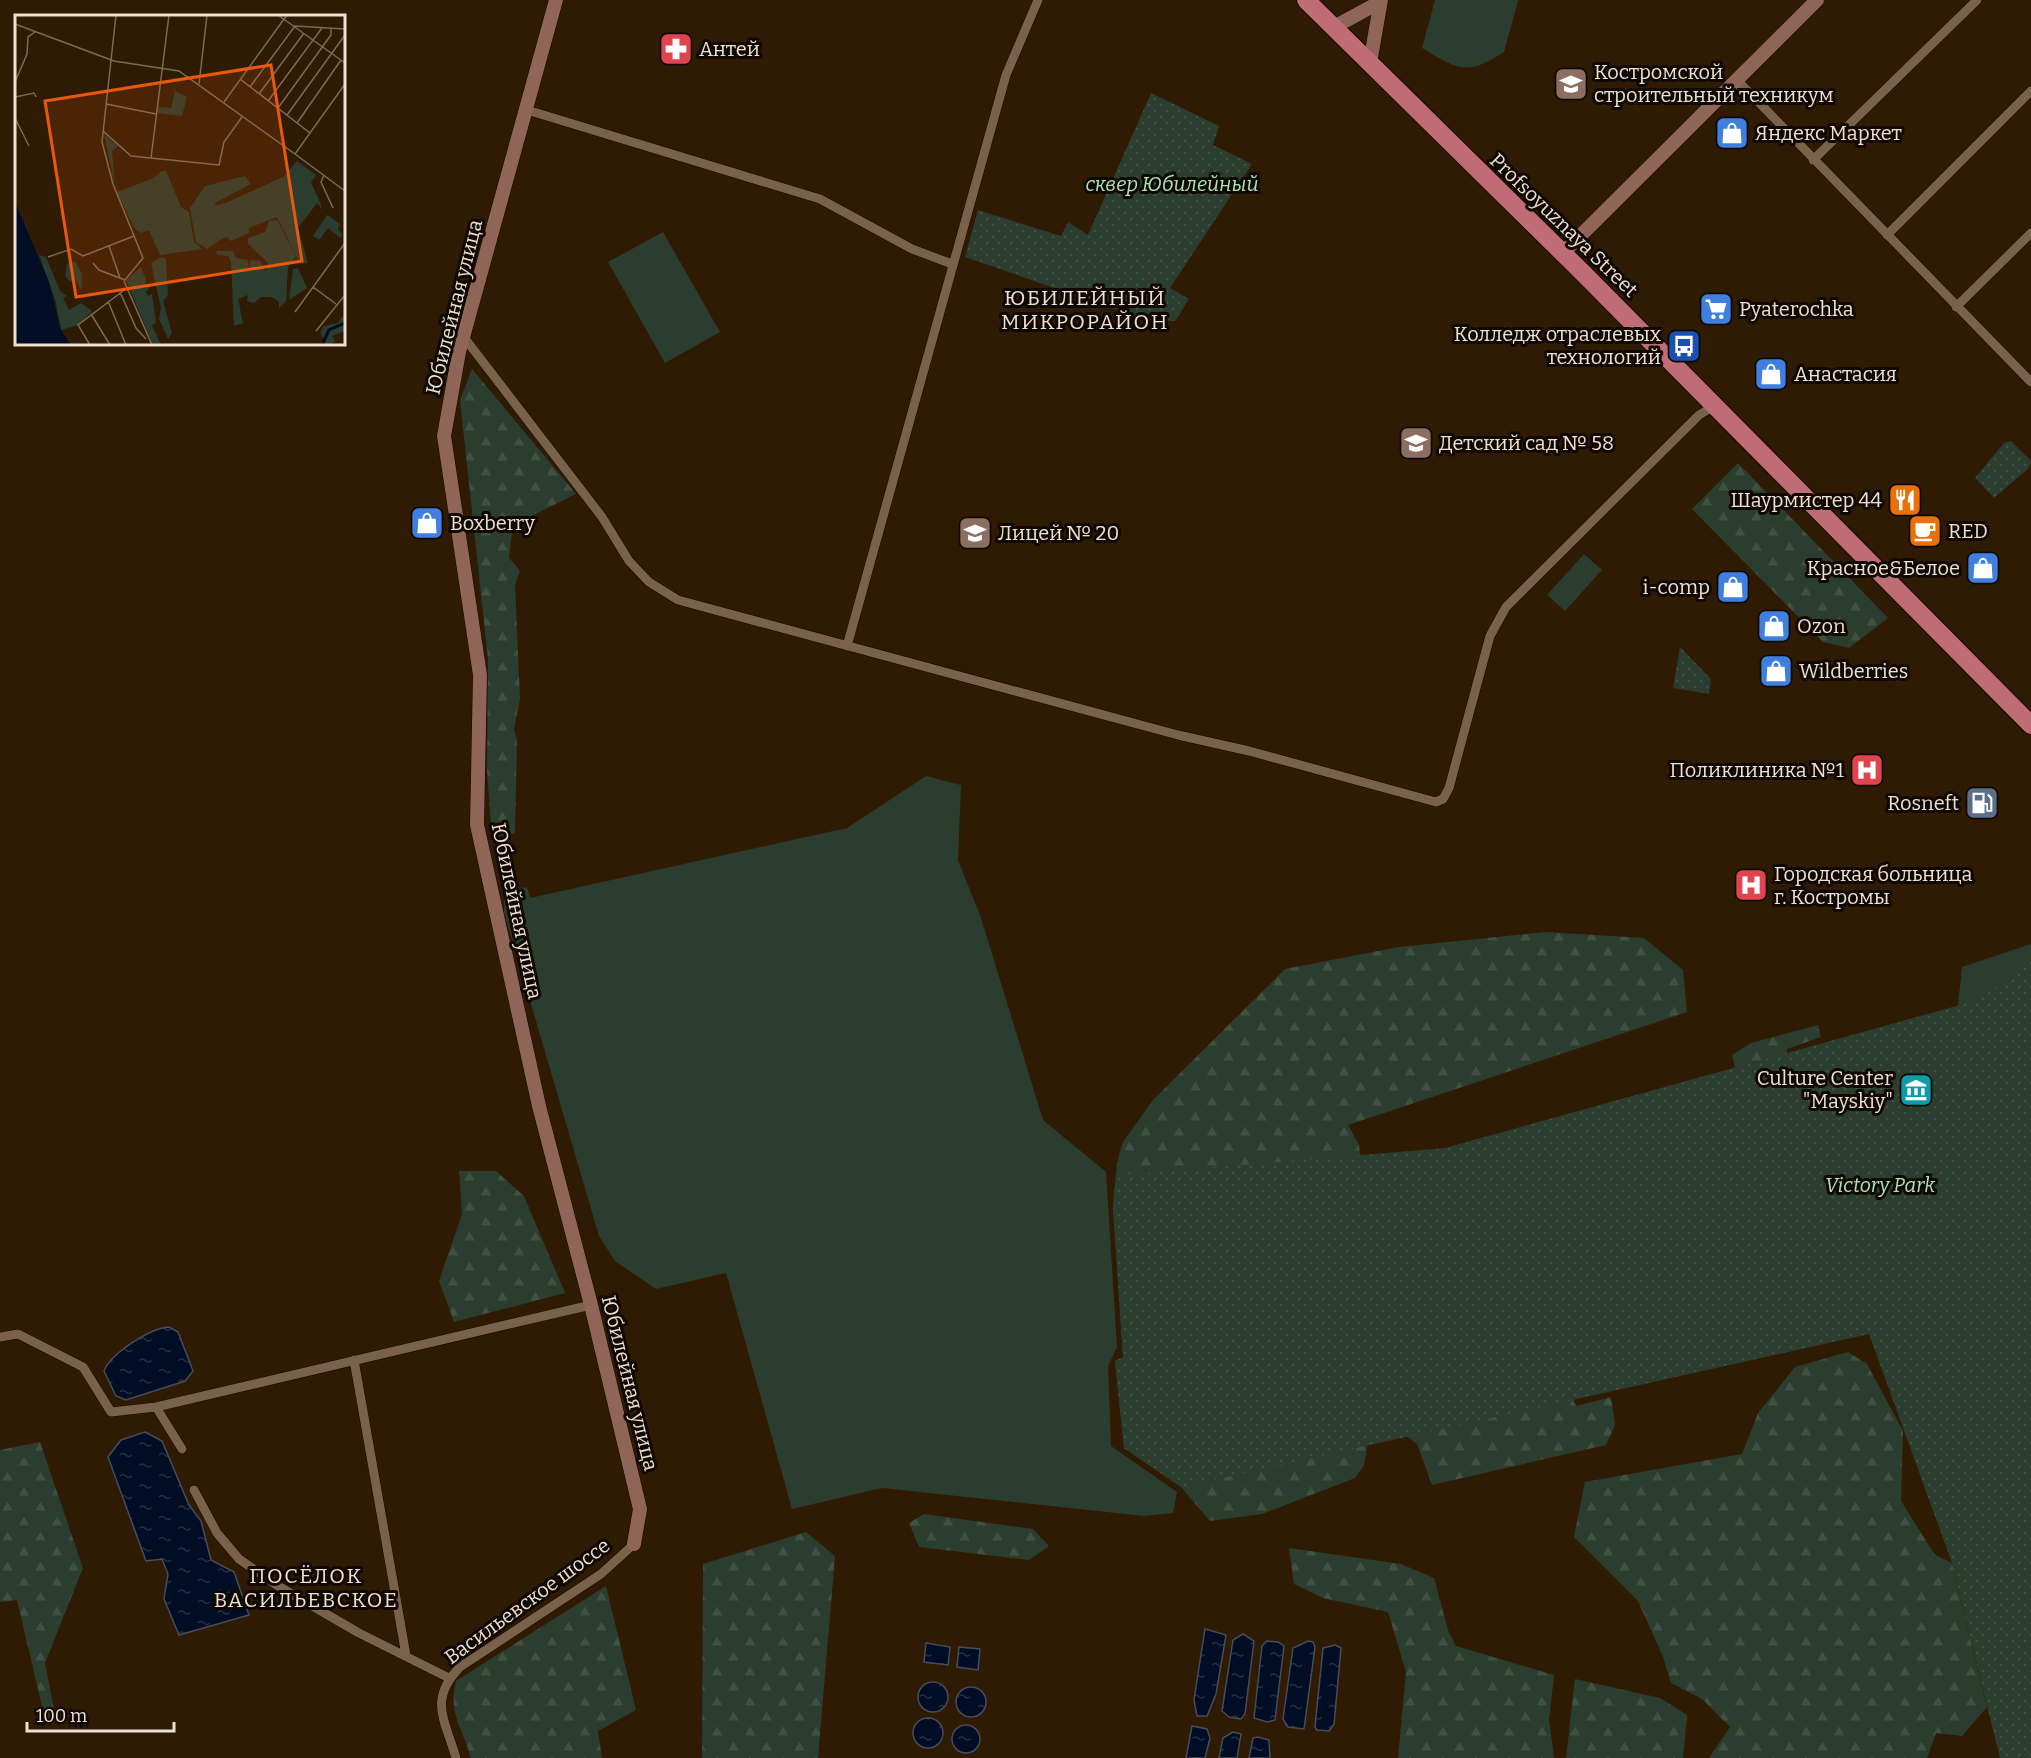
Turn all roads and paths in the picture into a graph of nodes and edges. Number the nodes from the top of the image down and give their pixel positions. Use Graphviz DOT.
graph roads {
  1 [pos="556,0"];
  2 [pos="1038,0"];
  3 [pos="1306,0"];
  4 [pos="1817,0"];
  5 [pos="1977,0"];
  6 [pos="1380,1"];
  7 [pos="1334,27"];
  8 [pos="1370,63"];
  9 [pos="1737,80"];
  10 [pos="2031,91"];
  11 [pos="527,110"];
  12 [pos="1813,160"];
  13 [pos="2031,233"];
  14 [pos="1887,235"];
  15 [pos="1562,254"];
  16 [pos="952,264"];
  17 [pos="1956,307"];
  18 [pos="463,336"];
  19 [pos="2031,382"];
  20 [pos="1714,406"];
  21 [pos="848,646"];
  22 [pos="2031,725"];
  23 [pos="591,1305"];
  24 [pos="0,1337"];
  25 [pos="354,1360"];
  26 [pos="156,1407"];
  27 [pos="182,1449"];
  28 [pos="194,1490"];
  29 [pos="634,1544"];
  30 [pos="406,1655"];
  31 [pos="449,1678"];
  32 [pos="455,1756"];
  33 [pos="444,1758"];
  1 -- 11 [label="street, Юбилейная улица"];
  2 -- 16 [label="street"];
  3 -- 7 [label="highway, Profsoyuznaya Street"];
  4 -- 9 [label="street"];
  5 -- 12 [label="street"];
  6 -- 7 [label="street"];
  6 -- 8 [label="street"];
  7 -- 8 [label="highway, Profsoyuznaya Street"];
  8 -- 15 [label="highway, Profsoyuznaya Street"];
  9 -- 12 [label="street"];
  9 -- 15 [label="street"];
  10 -- 14 [label="street"];
  11 -- 16 [label="street"];
  11 -- 18 [label="street, Юбилейная улица"];
  12 -- 14 [label="street"];
  13 -- 17 [label="street"];
  14 -- 17 [label="street"];
  15 -- 20 [label="highway, Profsoyuznaya Street"];
  16 -- 21 [label="street"];
  17 -- 19 [label="street"];
  18 -- 21 [label="street"];
  18 -- 23 [label="street, Юбилейная улица"];
  20 -- 21 [label="street"];
  20 -- 22 [label="highway, Profsoyuznaya Street"];
  23 -- 25 [label="street"];
  23 -- 29 [label="street, Юбилейная улица"];
  24 -- 26 [label="street"];
  25 -- 26 [label="street"];
  25 -- 30 [label="street"];
  26 -- 27 [label="street"];
  28 -- 30 [label="street"];
  29 -- 31 [label="street, Васильевское шоссе"];
  30 -- 31 [label="street"];
  31 -- 32 [label="street, Васильевское шоссе"];
  32 -- 33 [label="street"];
}
